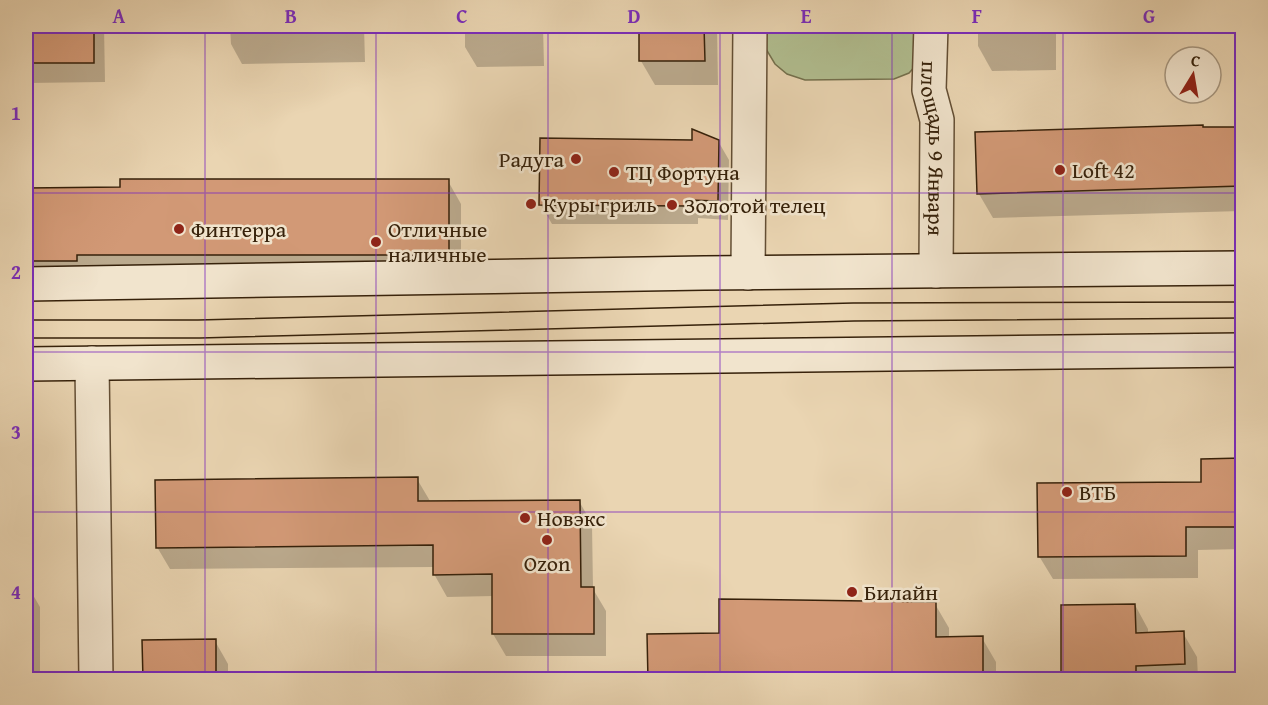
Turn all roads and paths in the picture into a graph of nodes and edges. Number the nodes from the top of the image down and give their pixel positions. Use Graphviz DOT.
graph roads {
  1 [pos="750,26"];
  2 [pos="931,26"];
  3 [pos="1242,268"];
  4 [pos="936,271"];
  5 [pos="748,273"];
  6 [pos="26,284"];
  7 [pos="1242,350"];
  8 [pos="92,363"];
  9 [pos="26,364"];
  10 [pos="96,680"];
  1 -- 5 [label="main road"];
  2 -- 4 [label="main road, площадь 9 Января"];
  3 -- 4 [label="main road"];
  4 -- 5 [label="main road"];
  5 -- 6 [label="main road"];
  7 -- 8 [label="main road"];
  8 -- 9 [label="main road"];
  8 -- 10 [label="main road"];
}
